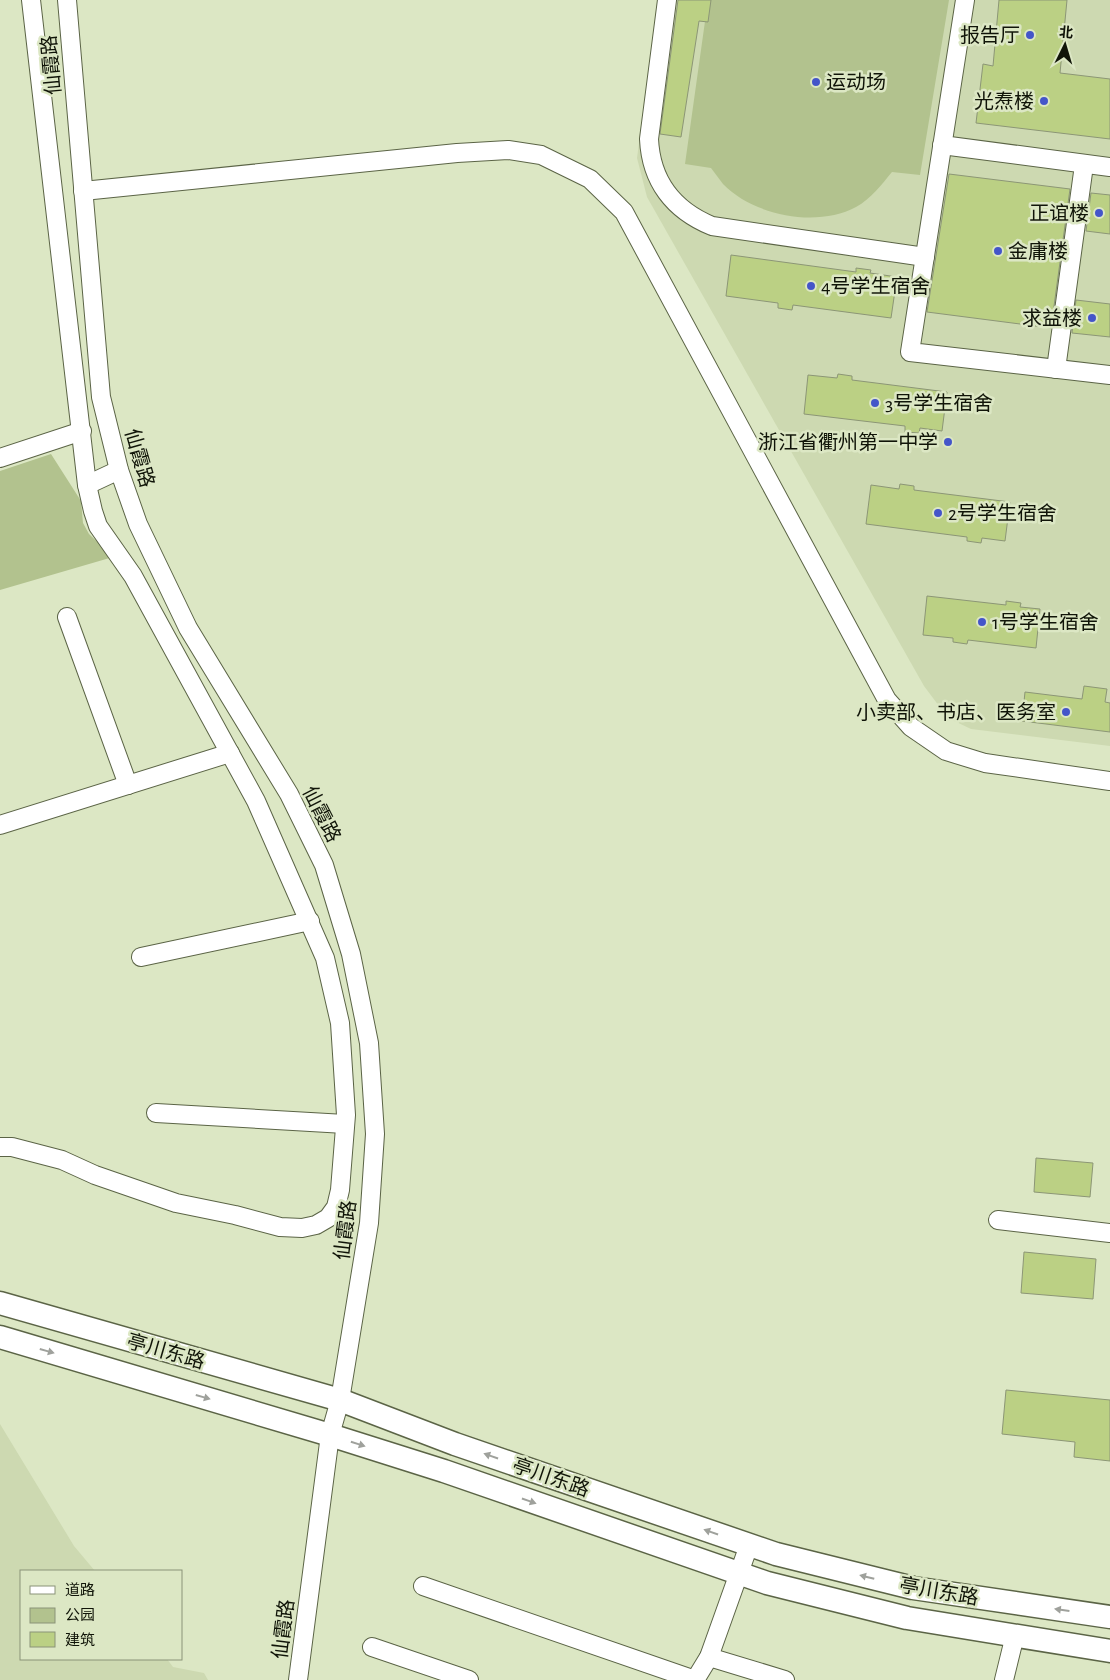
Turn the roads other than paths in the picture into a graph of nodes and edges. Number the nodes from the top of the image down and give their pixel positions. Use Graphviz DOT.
graph roads {
  1 [pos="31,0"];
  2 [pos="67,0"];
  3 [pos="667,0"];
  4 [pos="965,0"];
  5 [pos="942,145"];
  6 [pos="1084,165"];
  7 [pos="1110,167"];
  8 [pos="83,191"];
  9 [pos="925,257"];
  10 [pos="1056,369"];
  11 [pos="1110,376"];
  12 [pos="82,431"];
  13 [pos="0,458"];
  14 [pos="119,470"];
  15 [pos="87,485"];
  16 [pos="67,617"];
  17 [pos="230,753"];
  18 [pos="1110,781"];
  19 [pos="128,785"];
  20 [pos="0,825"];
  21 [pos="310,921"];
  22 [pos="141,956"];
  23 [pos="156,1113"];
  24 [pos="345,1124"];
  25 [pos="0,1147"];
  26 [pos="998,1220"];
  27 [pos="1110,1233"];
  28 [pos="0,1303"];
  29 [pos="0,1338"];
  30 [pos="340,1400"];
  31 [pos="330,1435"];
  32 [pos="749,1545"];
  33 [pos="739,1573"];
  34 [pos="423,1586"];
  35 [pos="1110,1617"];
  36 [pos="1015,1635"];
  37 [pos="372,1647"];
  38 [pos="1110,1651"];
  39 [pos="708,1657"];
  40 [pos="298,1680"];
  41 [pos="469,1680"];
  42 [pos="695,1680"];
  43 [pos="785,1680"];
  44 [pos="1004,1680"];
  1 -- 12 [label="street"];
  2 -- 8 [label="street, 仙霞路"];
  3 -- 9 [label="street"];
  4 -- 5 [label="street"];
  5 -- 6 [label="street"];
  5 -- 9 [label="street"];
  6 -- 7 [label="street"];
  6 -- 10 [label="street"];
  8 -- 14 [label="street, 仙霞路"];
  8 -- 18 [label="street"];
  9 -- 10 [label="street"];
  10 -- 11 [label="street"];
  12 -- 13 [label="street"];
  12 -- 15 [label="street"];
  14 -- 15 [label="street"];
  14 -- 30 [label="street, 仙霞路"];
  15 -- 17 [label="street"];
  16 -- 19 [label="street"];
  17 -- 19 [label="street"];
  17 -- 21 [label="street"];
  19 -- 20 [label="street"];
  21 -- 22 [label="street"];
  21 -- 24 [label="street"];
  23 -- 24 [label="street"];
  24 -- 25 [label="street"];
  26 -- 27 [label="street"];
  28 -- 30 [label="main road, 亭川东路"];
  29 -- 31 [label="main road, 亭川东路, one-way"];
  30 -- 31 [label="street, 仙霞路"];
  32 -- 30 [label="main road, 亭川东路, one-way"];
  31 -- 33 [label="main road, 亭川东路, one-way"];
  31 -- 40 [label="street, 仙霞路"];
  32 -- 33 [label="street"];
  35 -- 32 [label="main road, 亭川东路, one-way"];
  33 -- 36 [label="main road, 亭川东路"];
  33 -- 39 [label="street"];
  34 -- 42 [label="street"];
  36 -- 38 [label="main road, 亭川东路"];
  36 -- 44 [label="street"];
  37 -- 41 [label="street"];
  39 -- 42 [label="street"];
  39 -- 43 [label="street"];
}
